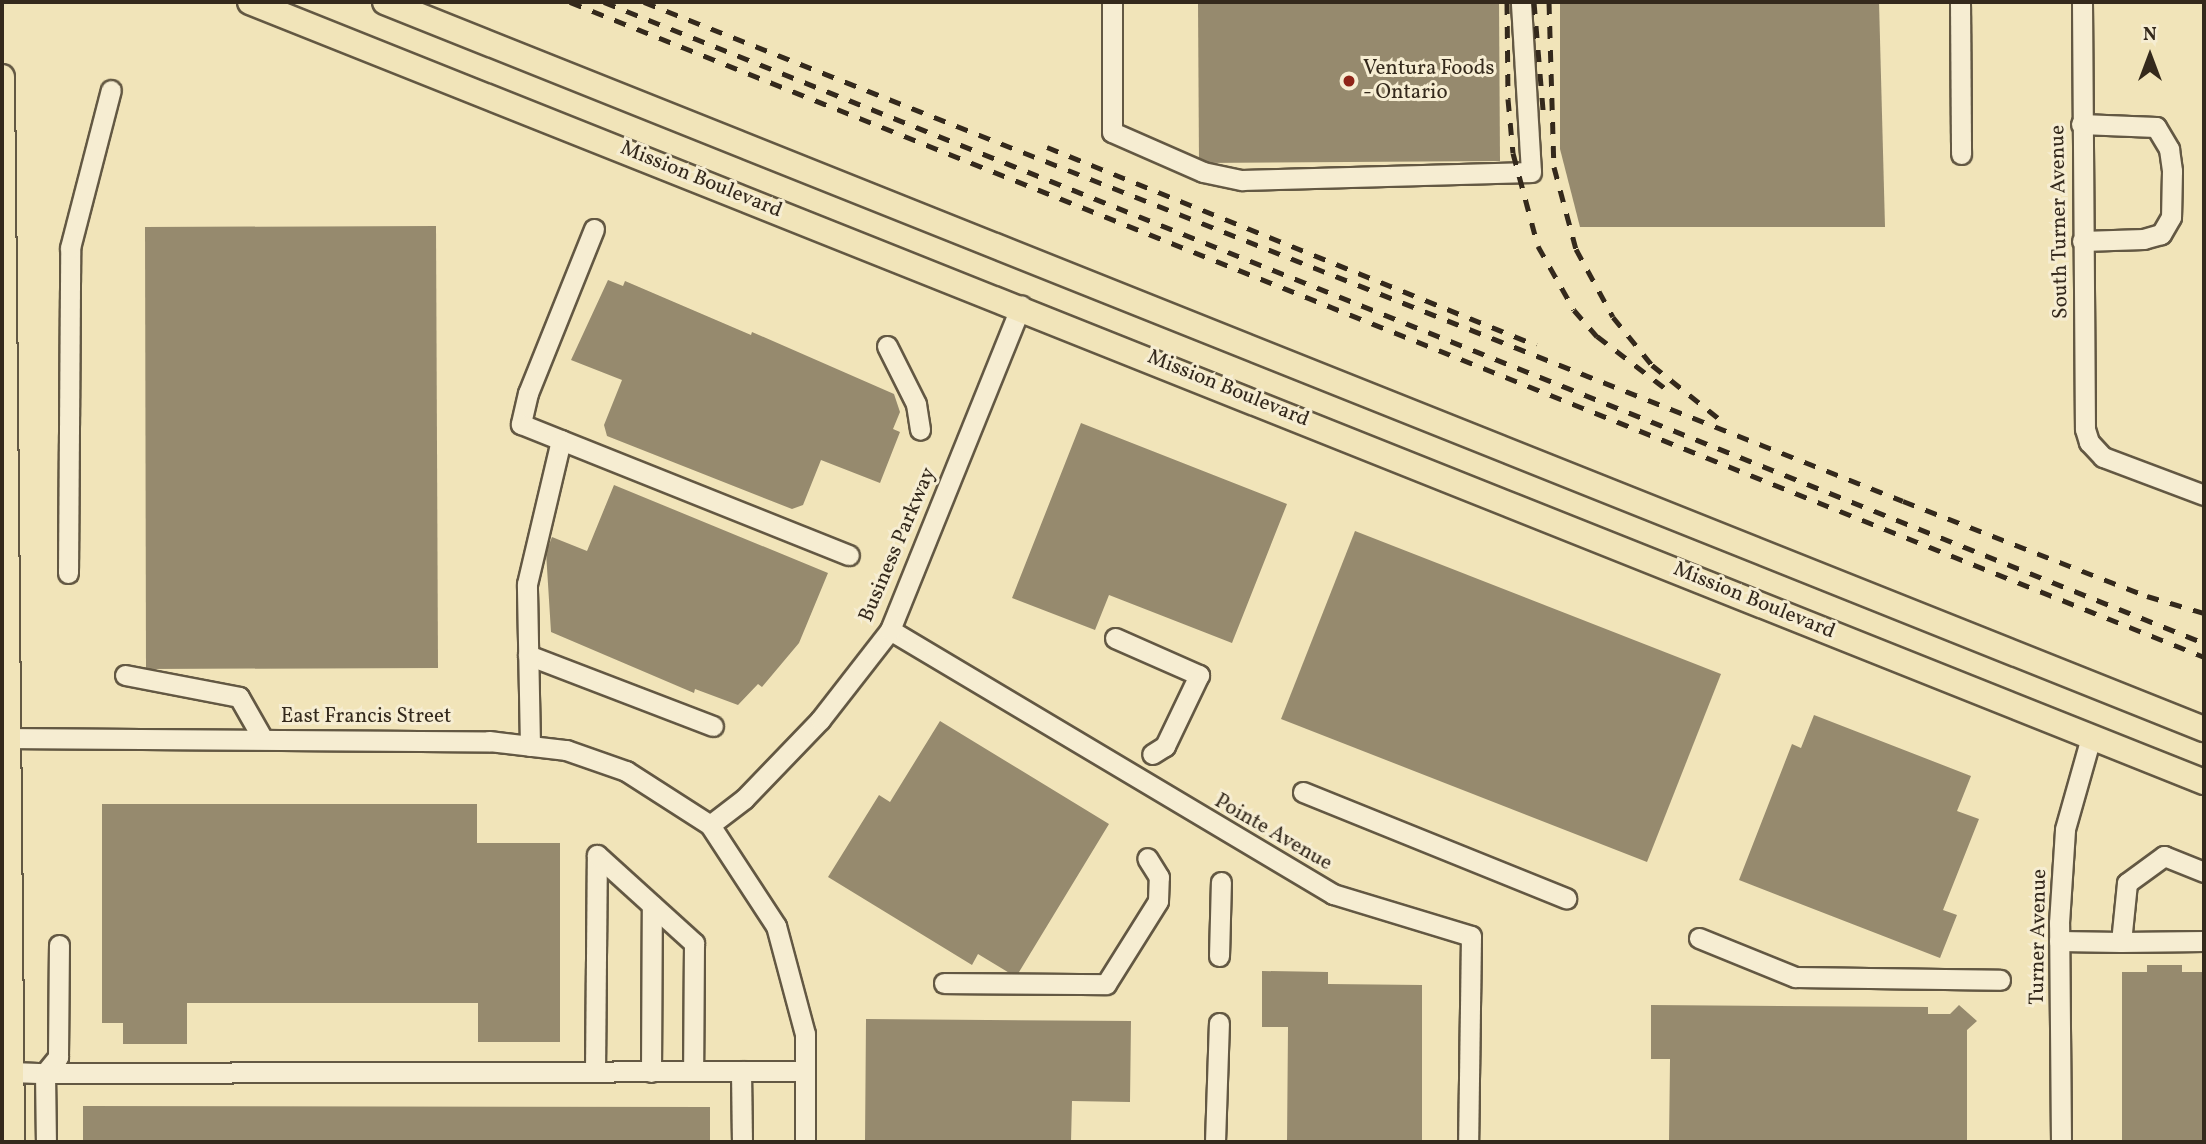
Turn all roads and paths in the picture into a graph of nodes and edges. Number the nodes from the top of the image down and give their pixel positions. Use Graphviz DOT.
graph roads {
  1 [pos="250,2"];
  2 [pos="385,2"];
  3 [pos="1112,2"];
  4 [pos="1521,2"];
  5 [pos="1959,2"];
  6 [pos="2082,2"];
  7 [pos="2,77"];
  8 [pos="111,90"];
  9 [pos="2081,124"];
  10 [pos="1961,154"];
  11 [pos="594,229"];
  12 [pos="2082,241"];
  13 [pos="1021,305"];
  14 [pos="887,346"];
  15 [pos="919,429"];
  16 [pos="561,440"];
  17 [pos="2204,495"];
  18 [pos="849,555"];
  19 [pos="68,573"];
  20 [pos="890,630"];
  21 [pos="1115,638"];
  22 [pos="528,655"];
  23 [pos="125,675"];
  24 [pos="713,726"];
  25 [pos="2204,729"];
  26 [pos="2091,737"];
  27 [pos="6,738"];
  28 [pos="263,739"];
  29 [pos="530,746"];
  30 [pos="1152,754"];
  31 [pos="2204,782"];
  32 [pos="1303,792"];
  33 [pos="710,825"];
  34 [pos="1147,858"];
  35 [pos="2204,872"];
  36 [pos="1221,882"];
  37 [pos="1566,898"];
  38 [pos="652,905"];
  39 [pos="1699,938"];
  40 [pos="2059,941"];
  41 [pos="2204,941"];
  42 [pos="2121,942"];
  43 [pos="59,945"];
  44 [pos="1219,956"];
  45 [pos="2000,980"];
  46 [pos="944,983"];
  47 [pos="1219,1023"];
  48 [pos="12,1072"];
  49 [pos="595,1072"];
  50 [pos="651,1072"];
  51 [pos="693,1072"];
  52 [pos="741,1072"];
  53 [pos="805,1072"];
  54 [pos="45,1073"];
  55 [pos="12,1142"];
  56 [pos="46,1142"];
  57 [pos="742,1142"];
  58 [pos="805,1142"];
  59 [pos="1216,1142"];
  60 [pos="1468,1142"];
  61 [pos="2061,1142"];
  1 -- 13 [label="main road, Mission Boulevard"];
  2 -- 25 [label="main road"];
  3 -- 4 [label="street"];
  5 -- 10 [label="street"];
  6 -- 9 [label="street, South Turner Avenue"];
  7 -- 27 [label="main road"];
  8 -- 19 [label="street"];
  9 -- 12 [label="street, South Turner Avenue"];
  9 -- 12 [label="street"];
  11 -- 16 [label="street"];
  12 -- 17 [label="street, South Turner Avenue"];
  13 -- 20 [label="street, Business Parkway"];
  13 -- 26 [label="main road, Mission Boulevard"];
  14 -- 15 [label="street"];
  16 -- 18 [label="street"];
  16 -- 22 [label="street"];
  20 -- 33 [label="street, Business Parkway"];
  20 -- 60 [label="street, Pointe Avenue"];
  21 -- 30 [label="street"];
  22 -- 24 [label="street"];
  22 -- 29 [label="street"];
  23 -- 28 [label="street"];
  26 -- 31 [label="main road, Mission Boulevard"];
  26 -- 40 [label="street, Turner Avenue"];
  27 -- 28 [label="street, East Francis Street"];
  27 -- 48 [label="main road"];
  28 -- 29 [label="street, East Francis Street"];
  29 -- 33 [label="street, East Francis Street"];
  32 -- 37 [label="street"];
  33 -- 53 [label="street"];
  34 -- 46 [label="street"];
  35 -- 42 [label="street"];
  36 -- 44 [label="street"];
  38 -- 49 [label="street"];
  38 -- 50 [label="street"];
  38 -- 51 [label="street"];
  39 -- 45 [label="street"];
  40 -- 42 [label="street"];
  40 -- 61 [label="street, Turner Avenue"];
  41 -- 42 [label="street"];
  43 -- 54 [label="street"];
  47 -- 59 [label="street"];
  48 -- 54 [label="street"];
  48 -- 55 [label="main road"];
  49 -- 50 [label="street"];
  49 -- 54 [label="street"];
  50 -- 51 [label="street"];
  51 -- 52 [label="street"];
  52 -- 53 [label="street"];
  52 -- 57 [label="street"];
  53 -- 58 [label="street"];
  54 -- 56 [label="street"];
}
